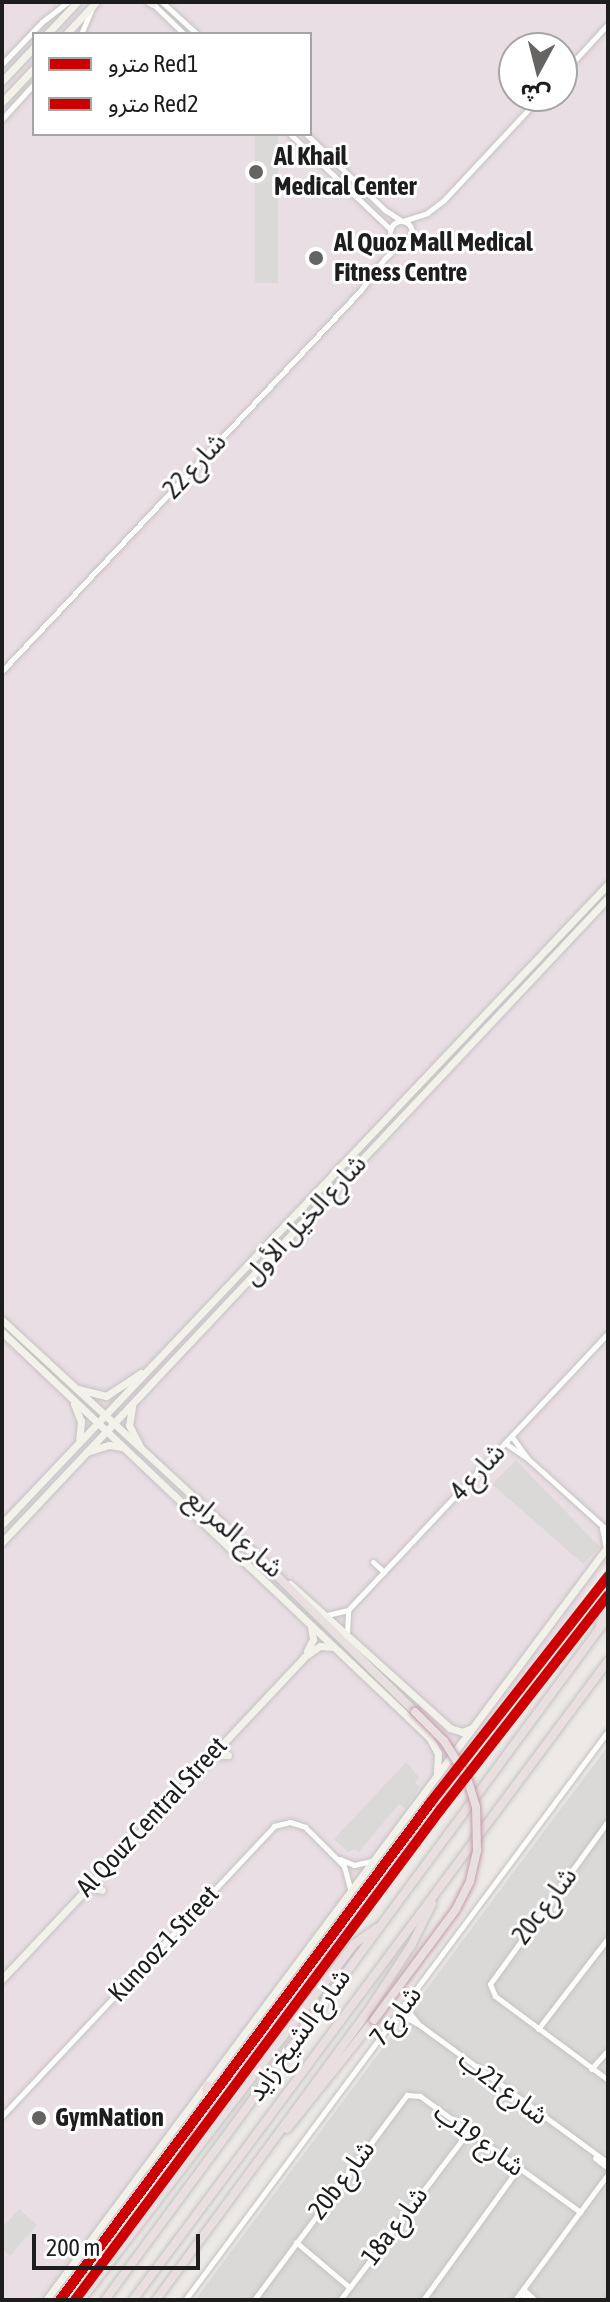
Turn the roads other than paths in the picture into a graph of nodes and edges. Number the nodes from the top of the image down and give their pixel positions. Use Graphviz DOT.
graph roads {
  1 [pos="68,2"];
  2 [pos="77,2"];
  3 [pos="156,2"];
  4 [pos="95,3"];
  5 [pos="608,24"];
  6 [pos="32,32"];
  7 [pos="32,32"];
  8 [pos="49,32"];
  9 [pos="68,32"];
  10 [pos="82,32"];
  11 [pos="182,32"];
  12 [pos="194,32"];
  13 [pos="32,49"];
  14 [pos="578,57"];
  15 [pos="2,64"];
  16 [pos="32,70"];
  17 [pos="2,81"];
  18 [pos="32,86"];
  19 [pos="2,102"];
  20 [pos="526,112"];
  21 [pos="2,119"];
  22 [pos="292,136"];
  23 [pos="308,136"];
  24 [pos="427,213"];
  25 [pos="403,221"];
  26 [pos="390,232"];
  27 [pos="411,235"];
  28 [pos="402,243"];
  29 [pos="385,258"];
  30 [pos="2,671"];
  31 [pos="608,884"];
  32 [pos="608,898"];
  33 [pos="2,1320"];
  34 [pos="2,1332"];
  35 [pos="608,1333"];
  36 [pos="147,1371"];
  37 [pos="72,1387"];
  38 [pos="71,1398"];
  39 [pos="133,1405"];
  40 [pos="101,1420"];
  41 [pos="110,1428"];
  42 [pos="512,1437"];
  43 [pos="79,1443"];
  44 [pos="505,1443"];
  45 [pos="124,1448"];
  46 [pos="85,1453"];
  47 [pos="145,1456"];
  48 [pos="527,1458"];
  49 [pos="2,1524"];
  50 [pos="601,1528"];
  51 [pos="608,1531"];
  52 [pos="2,1542"];
  53 [pos="607,1547"];
  54 [pos="373,1562"];
  55 [pos="269,1568"];
  56 [pos="384,1572"];
  57 [pos="608,1601"];
  58 [pos="348,1610"];
  59 [pos="326,1615"];
  60 [pos="608,1617"];
  61 [pos="308,1622"];
  62 [pos="599,1628"];
  63 [pos="347,1634"];
  64 [pos="335,1647"];
  65 [pos="304,1657"];
  66 [pos="608,1661"];
  67 [pos="447,1726"];
  68 [pos="473,1727"];
  69 [pos="608,1731"];
  70 [pos="429,1737"];
  71 [pos="210,1755"];
  72 [pos="228,1755"];
  73 [pos="437,1774"];
  74 [pos="607,1824"];
  75 [pos="336,1856"];
  76 [pos="376,1858"];
  77 [pos="87,1887"];
  78 [pos="102,1890"];
  79 [pos="436,1893"];
  80 [pos="349,1894"];
  81 [pos="379,1927"];
  82 [pos="608,1938"];
  83 [pos="11,1970"];
  84 [pos="18,1977"];
  85 [pos="2,1979"];
  86 [pos="404,2006"];
  87 [pos="398,2013"];
  88 [pos="421,2026"];
  89 [pos="540,2030"];
  90 [pos="608,2050"];
  91 [pos="593,2070"];
  92 [pos="608,2080"];
  93 [pos="207,2085"];
  94 [pos="402,2099"];
  95 [pos="2,2116"];
  96 [pos="466,2130"];
  97 [pos="272,2144"];
  98 [pos="608,2166"];
  99 [pos="520,2170"];
  100 [pos="608,2174"];
  101 [pos="159,2195"];
  102 [pos="578,2214"];
  103 [pos="294,2244"];
  104 [pos="351,2286"];
  105 [pos="521,2291"];
  106 [pos="158,2298"];
  107 [pos="46,2300"];
  108 [pos="81,2300"];
  109 [pos="105,2300"];
  110 [pos="133,2300"];
  111 [pos="185,2300"];
  112 [pos="254,2300"];
  113 [pos="340,2300"];
  114 [pos="423,2300"];
  115 [pos="515,2300"];
  116 [pos="532,2300"];
  1 -- 6 [label="street"];
  2 -- 8 [label="street"];
  3 -- 11 [label="street"];
  3 -- 12 [label="street"];
  4 -- 9 [label="street"];
  4 -- 10 [label="street"];
  5 -- 14 [label="street"];
  7 -- 15 [label="street"];
  13 -- 17 [label="street"];
  16 -- 19 [label="street"];
  18 -- 21 [label="street"];
  20 -- 24 [label="street"];
  22 -- 26 [label="street"];
  23 -- 25 [label="street"];
  24 -- 25 [label="street"];
  24 -- 27 [label="street"];
  25 -- 26 [label="street"];
  25 -- 27 [label="street"];
  26 -- 28 [label="street"];
  26 -- 29 [label="street, شارع 22"];
  27 -- 28 [label="street, شارع 22"];
  28 -- 29 [label="street, شارع 22"];
  29 -- 30 [label="street, شارع 22"];
  31 -- 36 [label="street, شارع الخيل الأول"];
  32 -- 39 [label="street, شارع الخيل الأول"];
  33 -- 37 [label="street, شارع المرابع"];
  34 -- 38 [label="street, شارع المرابع"];
  35 -- 42 [label="street, شارع 4"];
  36 -- 37 [label="street"];
  36 -- 40 [label="street, شارع الخيل الأول"];
  37 -- 40 [label="street, شارع المرابع"];
  38 -- 40 [label="street, شارع المرابع"];
  38 -- 43 [label="street"];
  39 -- 41 [label="street, شارع الخيل الأول"];
  39 -- 47 [label="street"];
  40 -- 41 [label="street, شارع المرابع"];
  40 -- 43 [label="street, شارع الخيل الأول"];
  41 -- 45 [label="street, شارع المرابع"];
  41 -- 46 [label="street, شارع الخيل الأول"];
  41 -- 47 [label="street, شارع المرابع"];
  42 -- 44 [label="street, شارع 4"];
  42 -- 48 [label="street"];
  43 -- 49 [label="street, شارع الخيل الأول"];
  44 -- 48 [label="street"];
  44 -- 56 [label="street, شارع 4"];
  45 -- 46 [label="street"];
  45 -- 61 [label="street, شارع المرابع"];
  46 -- 52 [label="street, شارع الخيل الأول"];
  47 -- 55 [label="street, شارع المرابع"];
  48 -- 50 [label="street"];
  50 -- 51 [label="street"];
  50 -- 53 [label="street"];
  53 -- 68 [label="street"];
  54 -- 56 [label="street"];
  55 -- 59 [label="street, شارع المرابع"];
  55 -- 97 [label="highway, bridge"];
  56 -- 58 [label="street, شارع 4"];
  57 -- 62 [label="highway"];
  58 -- 59 [label="street"];
  58 -- 63 [label="street"];
  59 -- 63 [label="street, شارع المرابع"];
  60 -- 62 [label="highway, شارع الشيخ زايد"];
  61 -- 64 [label="street, شارع المرابع"];
  61 -- 65 [label="street"];
  62 -- 81 [label="highway, شارع الشيخ زايد"];
  63 -- 67 [label="street, شارع المرابع"];
  64 -- 65 [label="street, Al Qouz Central Street"];
  64 -- 70 [label="street, شارع المرابع"];
  65 -- 71 [label="street, Al Qouz Central Street"];
  66 -- 79 [label="highway, شارع الشيخ زايد"];
  67 -- 68 [label="street"];
  67 -- 70 [label="street"];
  68 -- 73 [label="street"];
  69 -- 86 [label="street, شارع 7"];
  70 -- 73 [label="street"];
  71 -- 72 [label="street"];
  71 -- 77 [label="street, Al Qouz Central Street"];
  73 -- 76 [label="street"];
  74 -- 89 [label="street, 20c شارع"];
  75 -- 76 [label="street"];
  75 -- 80 [label="street, Kunooz 1 Street"];
  75 -- 95 [label="street, Kunooz 1 Street"];
  76 -- 80 [label="street"];
  77 -- 78 [label="street"];
  77 -- 83 [label="street, Al Qouz Central Street"];
  79 -- 97 [label="highway"];
  79 -- 110 [label="highway, شارع الشيخ زايد"];
  80 -- 93 [label="street"];
  81 -- 101 [label="highway"];
  81 -- 109 [label="highway, شارع الشيخ زايد"];
  82 -- 89 [label="street"];
  83 -- 84 [label="street"];
  83 -- 85 [label="street, Al Qouz Central Street"];
  86 -- 87 [label="street, شارع 7"];
  86 -- 88 [label="street, شارع 21ب"];
  87 -- 88 [label="street, شارع 21ب"];
  87 -- 111 [label="street, شارع 7"];
  88 -- 98 [label="street, شارع 21ب"];
  89 -- 91 [label="street"];
  90 -- 91 [label="street"];
  91 -- 92 [label="street"];
  93 -- 101 [label="highway"];
  93 -- 107 [label="street"];
  94 -- 96 [label="street, شارع 19ب"];
  94 -- 103 [label="street, 20b شارع"];
  96 -- 99 [label="street, شارع 19ب"];
  96 -- 104 [label="street, 18a شارع"];
  97 -- 106 [label="highway"];
  99 -- 102 [label="street, شارع 19ب"];
  99 -- 114 [label="street"];
  100 -- 102 [label="street"];
  101 -- 108 [label="highway"];
  102 -- 105 [label="street"];
  103 -- 104 [label="street"];
  103 -- 112 [label="street, 20b شارع"];
  104 -- 113 [label="street, 18a شارع"];
  105 -- 115 [label="street"];
  105 -- 116 [label="street"];
}
